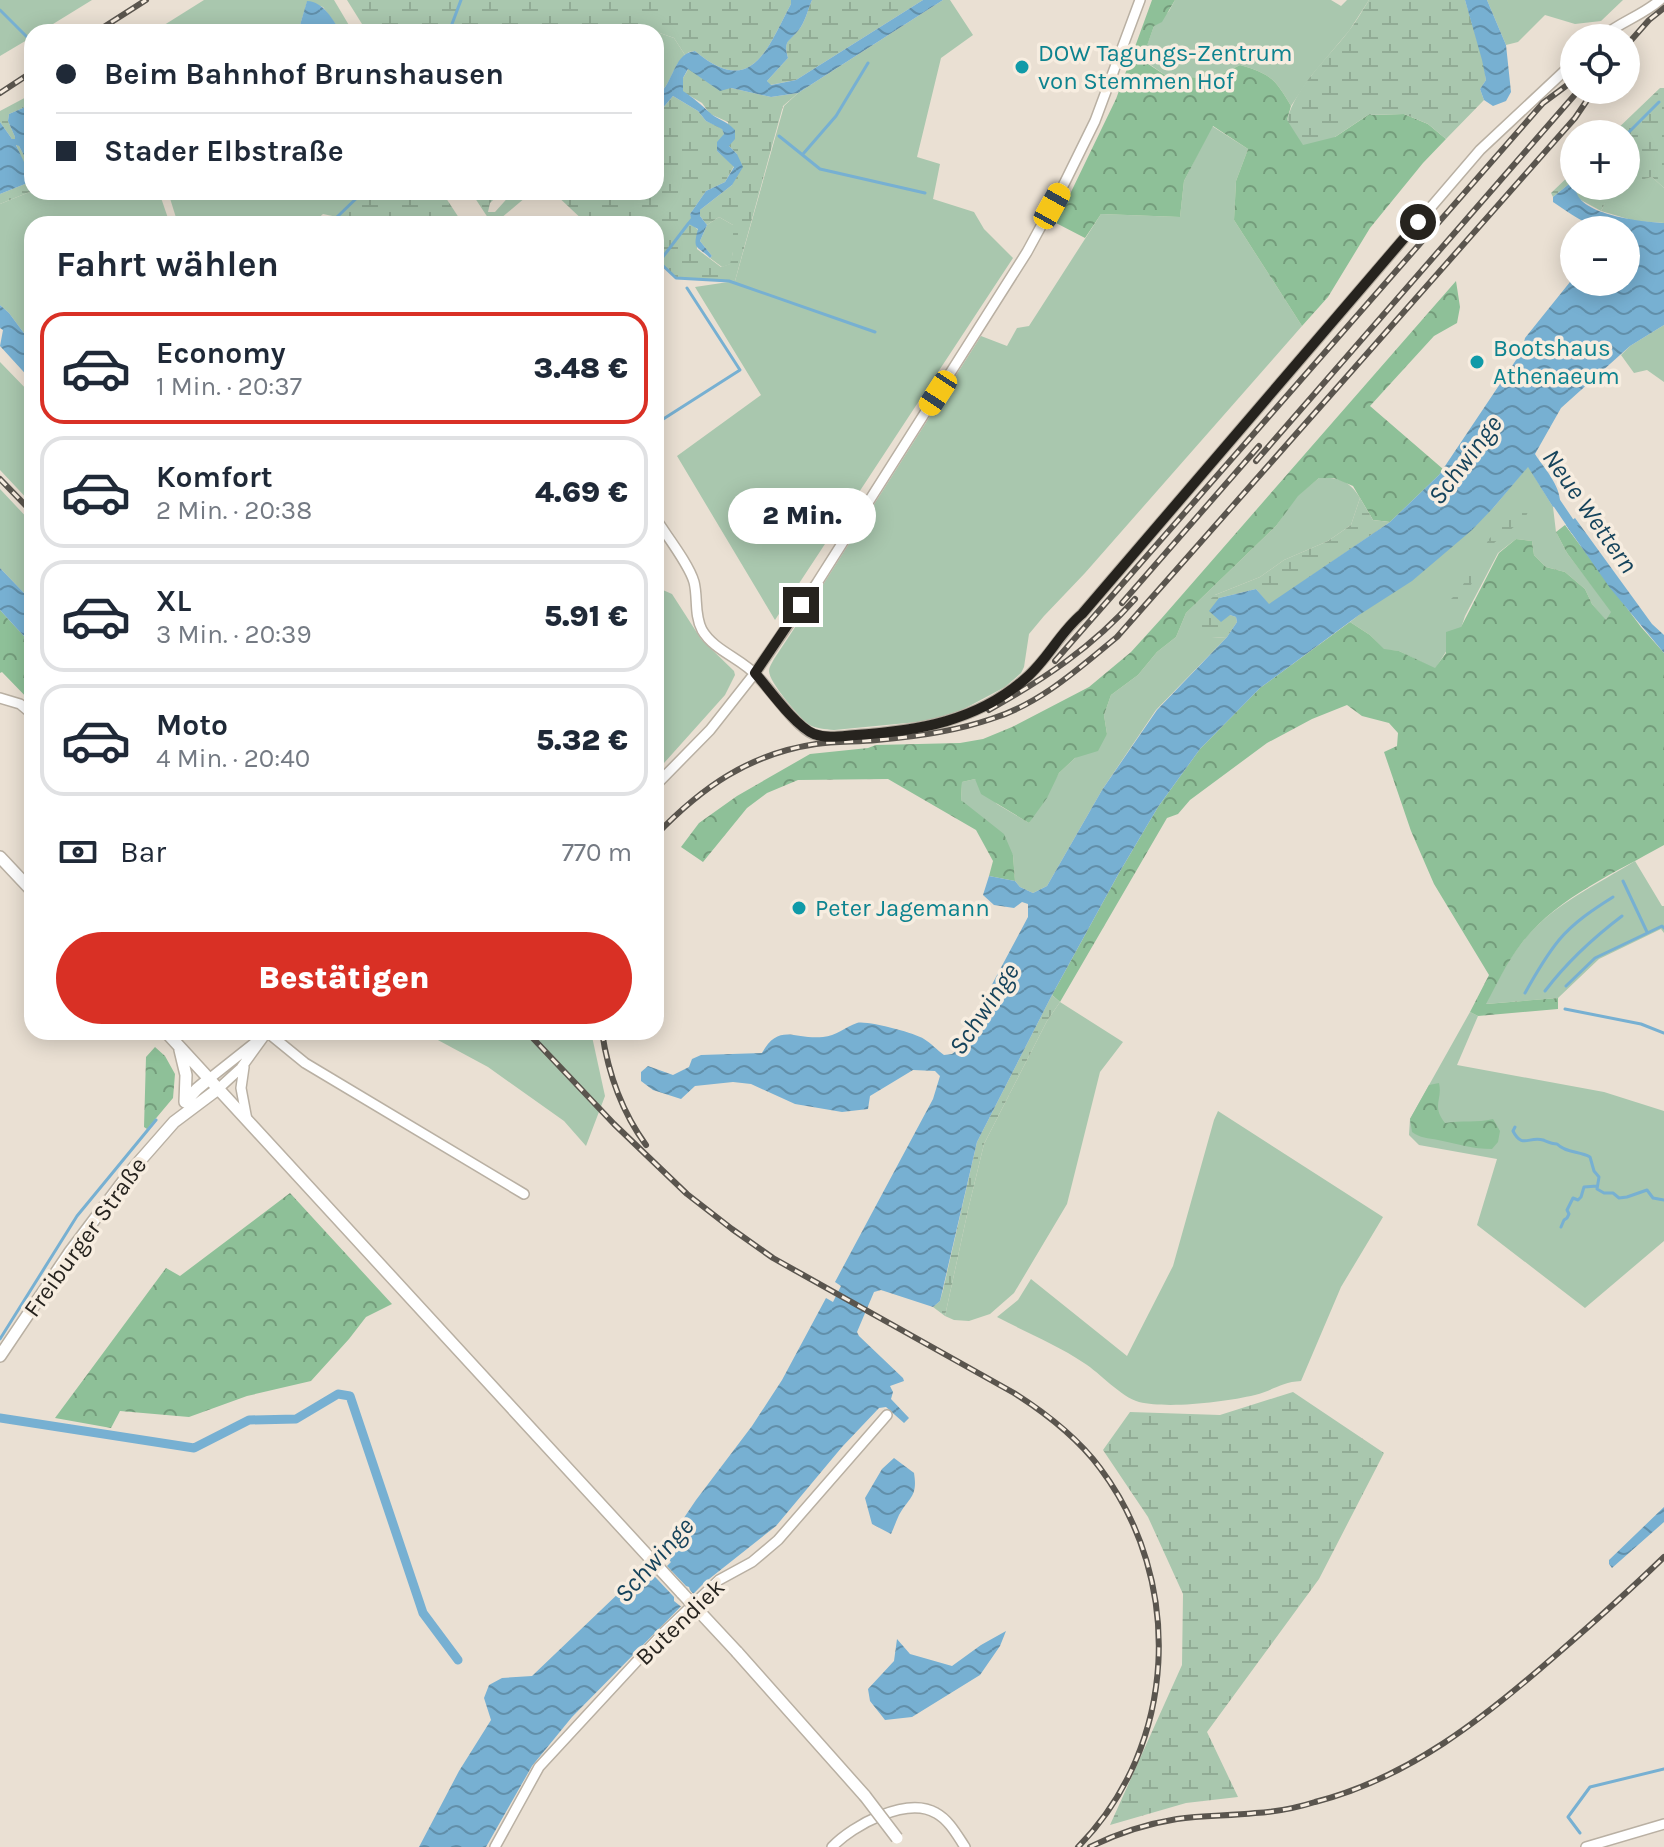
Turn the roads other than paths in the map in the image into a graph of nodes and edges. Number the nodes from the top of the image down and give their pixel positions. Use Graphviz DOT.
graph roads {
  1 [pos="1140,0"];
  2 [pos="1660,0"];
  3 [pos="1623,24"];
  4 [pos="1560,75"];
  5 [pos="664,532"];
  6 [pos="755,673"];
  7 [pos="0,698"];
  8 [pos="24,707"];
  9 [pos="664,777"];
  10 [pos="0,857"];
  11 [pos="24,882"];
  12 [pos="173,1040"];
  13 [pos="257,1040"];
  14 [pos="261,1040"];
  15 [pos="277,1040"];
  16 [pos="179,1046"];
  17 [pos="244,1064"];
  18 [pos="209,1079"];
  19 [pos="218,1089"];
  20 [pos="185,1102"];
  21 [pos="247,1120"];
  22 [pos="174,1122"];
  23 [pos="524,1194"];
  24 [pos="0,1356"];
  25 [pos="887,1415"];
  26 [pos="1664,1824"];
  27 [pos="900,1843"];
  28 [pos="495,1847"];
  29 [pos="832,1847"];
  30 [pos="965,1847"];
  31 [pos="1586,1847"];
  1 -- 6 [label="street"];
  2 -- 3 [label="street"];
  4 -- 6 [label="street"];
  5 -- 6 [label="street"];
  6 -- 9 [label="street"];
  7 -- 8 [label="street"];
  10 -- 11 [label="main road"];
  12 -- 16 [label="main road"];
  13 -- 18 [label="street"];
  14 -- 17 [label="street"];
  15 -- 23 [label="street"];
  16 -- 18 [label="main road"];
  16 -- 20 [label="main road"];
  17 -- 19 [label="street"];
  17 -- 21 [label="street"];
  18 -- 19 [label="main road"];
  18 -- 20 [label="main road, Freiburger Straße"];
  19 -- 21 [label="main road"];
  19 -- 22 [label="main road, Freiburger Straße"];
  20 -- 22 [label="main road, Freiburger Straße"];
  21 -- 27 [label="main road, bridge"];
  22 -- 24 [label="main road, Freiburger Straße"];
  25 -- 28 [label="street, Butendiek"];
  26 -- 31 [label="street"];
  29 -- 30 [label="street"];
}
